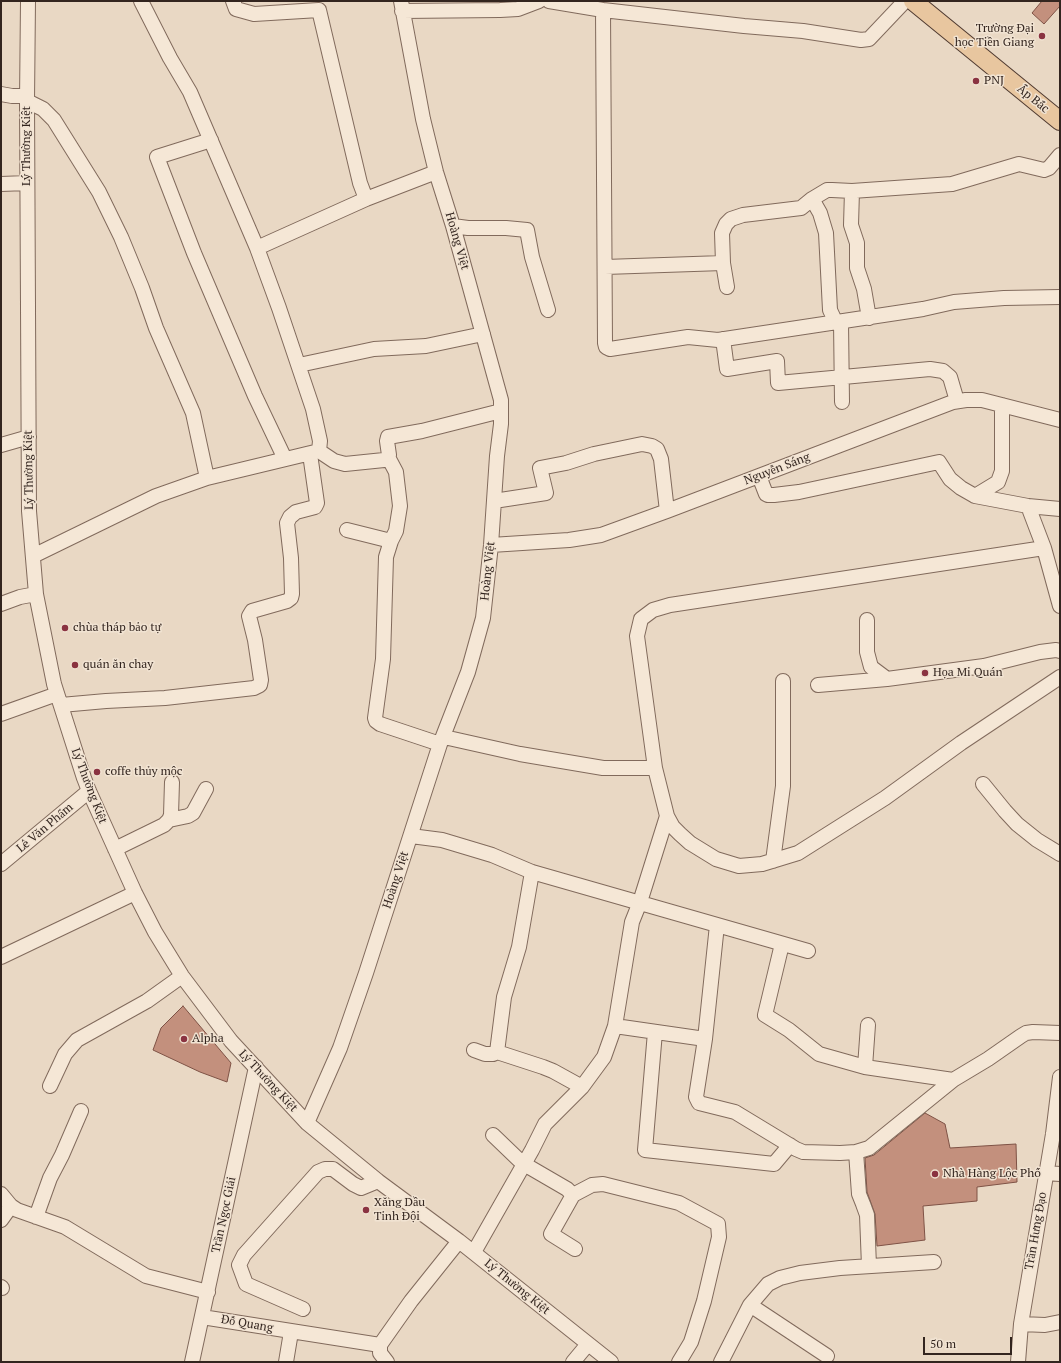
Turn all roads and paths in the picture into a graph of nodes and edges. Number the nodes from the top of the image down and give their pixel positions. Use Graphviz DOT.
graph roads {
  1 [pos="28,1"];
  2 [pos="141,1"];
  3 [pos="233,1"];
  4 [pos="549,1"];
  5 [pos="905,1"];
  6 [pos="913,1"];
  7 [pos="535,2"];
  8 [pos="319,6"];
  9 [pos="401,6"];
  10 [pos="633,7"];
  11 [pos="602,10"];
  12 [pos="1,94"];
  13 [pos="27,98"];
  14 [pos="1060,121"];
  15 [pos="211,140"];
  16 [pos="1060,155"];
  17 [pos="436,172"];
  18 [pos="1,184"];
  19 [pos="27,184"];
  20 [pos="852,191"];
  21 [pos="812,199"];
  22 [pos="366,200"];
  23 [pos="453,226"];
  24 [pos="257,248"];
  25 [pos="723,263"];
  26 [pos="605,267"];
  27 [pos="727,287"];
  28 [pos="1060,297"];
  29 [pos="548,310"];
  30 [pos="869,318"];
  31 [pos="839,322"];
  32 [pos="483,334"];
  33 [pos="723,339"];
  34 [pos="299,365"];
  35 [pos="842,377"];
  36 [pos="957,401"];
  37 [pos="842,402"];
  38 [pos="1002,404"];
  39 [pos="501,411"];
  40 [pos="1060,420"];
  41 [pos="29,437"];
  42 [pos="1,445"];
  43 [pos="315,453"];
  44 [pos="388,457"];
  45 [pos="285,459"];
  46 [pos="758,476"];
  47 [pos="207,478"];
  48 [pos="975,496"];
  49 [pos="494,501"];
  50 [pos="1028,506"];
  51 [pos="1060,509"];
  52 [pos="667,512"];
  53 [pos="347,530"];
  54 [pos="390,541"];
  55 [pos="491,545"];
  56 [pos="1044,548"];
  57 [pos="33,556"];
  58 [pos="36,594"];
  59 [pos="1,604"];
  60 [pos="1060,606"];
  61 [pos="867,620"];
  62 [pos="1060,651"];
  63 [pos="1060,677"];
  64 [pos="886,678"];
  65 [pos="783,681"];
  66 [pos="818,685"];
  67 [pos="59,700"];
  68 [pos="1,714"];
  69 [pos="442,740"];
  70 [pos="655,768"];
  71 [pos="172,782"];
  72 [pos="983,784"];
  73 [pos="206,789"];
  74 [pos="89,791"];
  75 [pos="667,816"];
  76 [pos="169,820"];
  77 [pos="411,836"];
  78 [pos="115,849"];
  79 [pos="1060,854"];
  80 [pos="773,861"];
  81 [pos="1,864"];
  82 [pos="532,872"];
  83 [pos="135,893"];
  84 [pos="640,902"];
  85 [pos="717,925"];
  86 [pos="782,944"];
  87 [pos="808,951"];
  88 [pos="1,957"];
  89 [pos="182,976"];
  90 [pos="868,1025"];
  91 [pos="615,1026"];
  92 [pos="655,1032"];
  93 [pos="1060,1032"];
  94 [pos="705,1038"];
  95 [pos="474,1050"];
  96 [pos="497,1052"];
  97 [pos="256,1067"];
  98 [pos="865,1067"];
  99 [pos="1060,1077"];
  100 [pos="953,1080"];
  101 [pos="50,1086"];
  102 [pos="582,1087"];
  103 [pos="81,1112"];
  104 [pos="307,1123"];
  105 [pos="1056,1134"];
  106 [pos="493,1135"];
  107 [pos="790,1145"];
  108 [pos="856,1152"];
  109 [pos="525,1163"];
  110 [pos="1053,1174"];
  111 [pos="378,1181"];
  112 [pos="1,1194"];
  113 [pos="573,1195"];
  114 [pos="11,1206"];
  115 [pos="36,1217"];
  116 [pos="1,1220"];
  117 [pos="459,1241"];
  118 [pos="576,1249"];
  119 [pos="474,1252"];
  120 [pos="934,1262"];
  121 [pos="869,1266"];
  122 [pos="208,1292"];
  123 [pos="750,1305"];
  124 [pos="303,1309"];
  125 [pos="202,1318"];
  126 [pos="1060,1322"];
  127 [pos="1021,1324"];
  128 [pos="292,1332"];
  129 [pos="588,1344"];
  130 [pos="380,1345"];
  131 [pos="827,1356"];
  132 [pos="192,1362"];
  133 [pos="286,1362"];
  134 [pos="387,1362"];
  135 [pos="573,1362"];
  136 [pos="611,1362"];
  137 [pos="679,1362"];
  138 [pos="721,1362"];
  139 [pos="1018,1362"];
  1 -- 13 [label="street, Lý Thường Kiệt"];
  2 -- 15 [label="street"];
  3 -- 8 [label="street"];
  4 -- 11 [label="street"];
  5 -- 10 [label="street"];
  6 -- 14 [label="main road, Ấp Bắc"];
  7 -- 9 [label="street"];
  8 -- 22 [label="street"];
  9 -- 17 [label="street, Hoàng Việt"];
  10 -- 11 [label="street"];
  11 -- 26 [label="street"];
  12 -- 13 [label="street"];
  13 -- 19 [label="street, Lý Thường Kiệt"];
  13 -- 47 [label="street"];
  15 -- 24 [label="street"];
  15 -- 45 [label="street"];
  16 -- 20 [label="street"];
  17 -- 22 [label="street"];
  17 -- 23 [label="street, Hoàng Việt"];
  18 -- 19 [label="street"];
  19 -- 41 [label="street, Lý Thường Kiệt"];
  20 -- 21 [label="street"];
  20 -- 30 [label="street"];
  21 -- 25 [label="street"];
  21 -- 31 [label="street"];
  22 -- 24 [label="street"];
  23 -- 29 [label="street"];
  23 -- 32 [label="street, Hoàng Việt"];
  24 -- 34 [label="street"];
  25 -- 26 [label="street"];
  25 -- 27 [label="street"];
  26 -- 33 [label="street"];
  28 -- 30 [label="street"];
  30 -- 31 [label="street"];
  31 -- 33 [label="street"];
  31 -- 35 [label="street"];
  32 -- 34 [label="street"];
  32 -- 39 [label="street, Hoàng Việt"];
  33 -- 35 [label="street"];
  34 -- 43 [label="street"];
  35 -- 36 [label="street"];
  35 -- 37 [label="street"];
  36 -- 38 [label="street, Nguyễn Sáng"];
  36 -- 46 [label="street, Nguyễn Sáng"];
  38 -- 40 [label="street, Nguyễn Sáng"];
  38 -- 48 [label="street"];
  39 -- 44 [label="street"];
  39 -- 49 [label="street, Hoàng Việt"];
  41 -- 42 [label="street"];
  41 -- 57 [label="street, Lý Thường Kiệt"];
  43 -- 44 [label="street"];
  43 -- 45 [label="street"];
  43 -- 67 [label="street"];
  44 -- 54 [label="street"];
  45 -- 47 [label="street"];
  46 -- 48 [label="street"];
  46 -- 52 [label="street, Nguyễn Sáng"];
  47 -- 57 [label="street"];
  48 -- 50 [label="street"];
  49 -- 52 [label="street"];
  49 -- 55 [label="street, Hoàng Việt"];
  50 -- 51 [label="street"];
  50 -- 56 [label="street"];
  52 -- 55 [label="street, Nguyễn Sáng"];
  53 -- 54 [label="street"];
  54 -- 69 [label="street"];
  55 -- 69 [label="street, Hoàng Việt"];
  56 -- 60 [label="street"];
  56 -- 70 [label="street"];
  57 -- 58 [label="street, Lý Thường Kiệt"];
  58 -- 59 [label="street"];
  58 -- 67 [label="street, Lý Thường Kiệt"];
  61 -- 64 [label="street"];
  62 -- 64 [label="street"];
  63 -- 80 [label="street"];
  64 -- 66 [label="street"];
  65 -- 80 [label="street"];
  67 -- 68 [label="street"];
  67 -- 74 [label="street, Lý Thường Kiệt"];
  69 -- 70 [label="street"];
  69 -- 77 [label="street, Hoàng Việt"];
  70 -- 75 [label="street"];
  71 -- 76 [label="street"];
  72 -- 79 [label="street"];
  73 -- 76 [label="street"];
  74 -- 78 [label="street, Lý Thường Kiệt"];
  74 -- 81 [label="street, Lê Văn Phẩm"];
  75 -- 80 [label="street"];
  75 -- 84 [label="street"];
  76 -- 78 [label="street"];
  77 -- 82 [label="street"];
  77 -- 104 [label="street, Hoàng Việt"];
  78 -- 83 [label="street, Lý Thường Kiệt"];
  82 -- 84 [label="street"];
  82 -- 96 [label="street"];
  83 -- 88 [label="street"];
  83 -- 89 [label="street, Lý Thường Kiệt"];
  84 -- 85 [label="street"];
  84 -- 91 [label="street"];
  85 -- 86 [label="street"];
  85 -- 94 [label="street"];
  86 -- 87 [label="street"];
  86 -- 98 [label="street"];
  89 -- 97 [label="street, Lý Thường Kiệt"];
  89 -- 101 [label="street"];
  90 -- 98 [label="street"];
  91 -- 92 [label="street"];
  91 -- 102 [label="street"];
  92 -- 94 [label="street"];
  92 -- 107 [label="street"];
  93 -- 100 [label="street"];
  94 -- 107 [label="street"];
  95 -- 96 [label="street"];
  96 -- 102 [label="street"];
  97 -- 104 [label="street, Lý Thường Kiệt"];
  97 -- 122 [label="street, Trần Ngọc Giải"];
  98 -- 100 [label="street"];
  99 -- 105 [label="street, Trần Hưng Đạo"];
  100 -- 108 [label="street"];
  102 -- 109 [label="street"];
  103 -- 115 [label="street"];
  104 -- 111 [label="street, Lý Thường Kiệt"];
  105 -- 110 [label="street, Trần Hưng Đạo"];
  106 -- 109 [label="street"];
  107 -- 108 [label="street"];
  108 -- 121 [label="street"];
  109 -- 113 [label="street"];
  109 -- 119 [label="street"];
  110 -- 127 [label="street, Trần Hưng Đạo"];
  111 -- 117 [label="street, Lý Thường Kiệt"];
  111 -- 124 [label="street"];
  112 -- 114 [label="street"];
  113 -- 118 [label="street"];
  113 -- 137 [label="street"];
  114 -- 115 [label="street"];
  114 -- 116 [label="street"];
  115 -- 122 [label="street"];
  117 -- 119 [label="street, Lý Thường Kiệt"];
  117 -- 130 [label="street"];
  119 -- 129 [label="street, Lý Thường Kiệt"];
  120 -- 121 [label="street"];
  121 -- 123 [label="street"];
  122 -- 125 [label="street, Trần Ngọc Giải"];
  123 -- 131 [label="street"];
  123 -- 138 [label="street"];
  125 -- 128 [label="street, Đỗ Quang"];
  125 -- 132 [label="street, Trần Ngọc Giải"];
  126 -- 127 [label="street"];
  127 -- 139 [label="street, Trần Hưng Đạo"];
  128 -- 130 [label="street, Đỗ Quang"];
  128 -- 133 [label="street"];
  129 -- 135 [label="street"];
  129 -- 136 [label="street, Lý Thường Kiệt"];
  130 -- 134 [label="street"];
}
